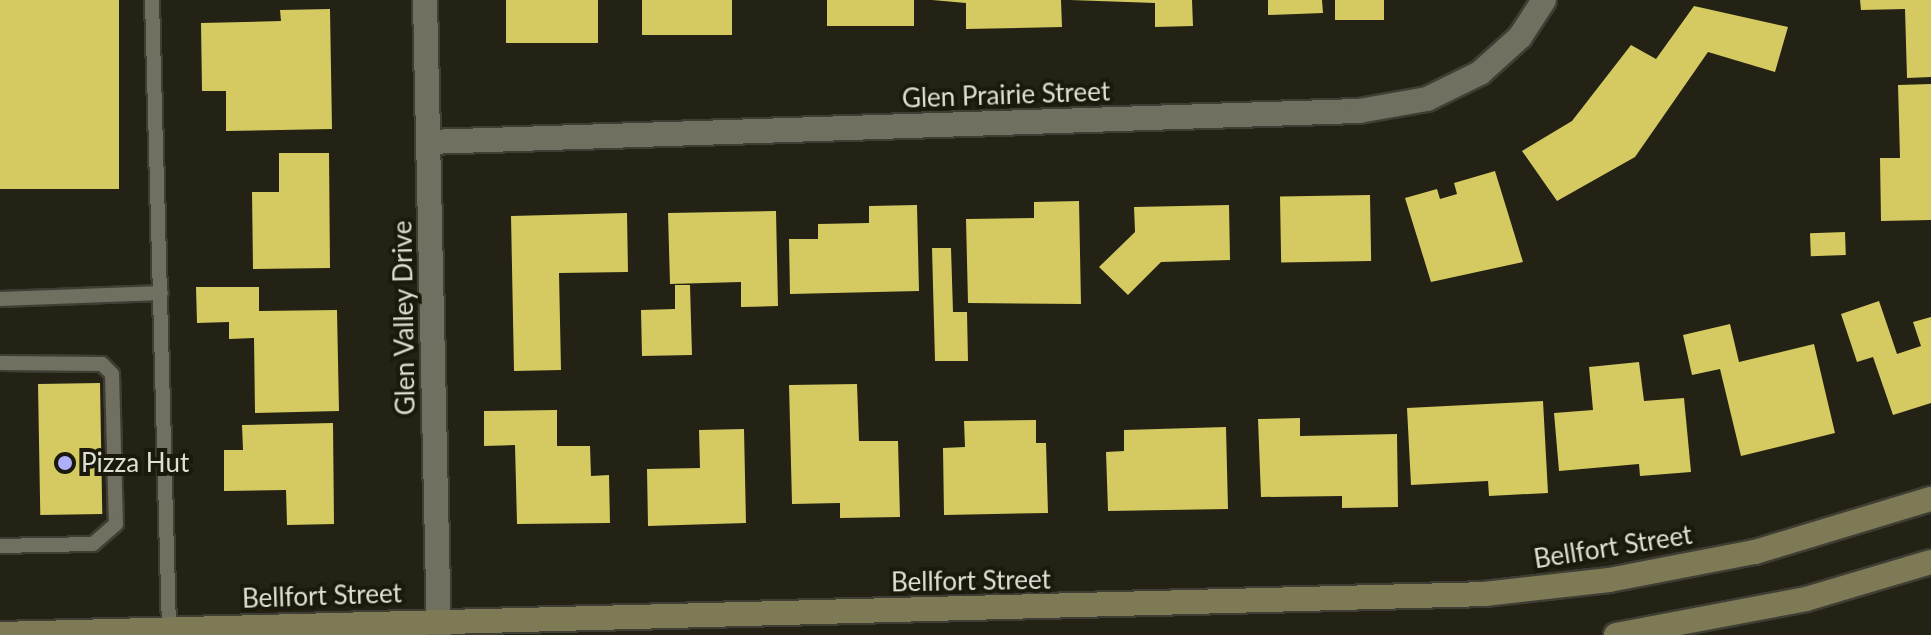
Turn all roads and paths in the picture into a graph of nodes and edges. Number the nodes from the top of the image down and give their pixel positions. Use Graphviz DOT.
graph roads {
  1 [pos="152,0"];
  2 [pos="425,0"];
  3 [pos="1544,0"];
  4 [pos="428,142"];
  5 [pos="161,293"];
  6 [pos="0,299"];
  7 [pos="0,363"];
  8 [pos="1931,499"];
  9 [pos="0,546"];
  10 [pos="1931,562"];
  11 [pos="439,627"];
  12 [pos="169,629"];
  13 [pos="0,634"];
  14 [pos="1616,635"];
  1 -- 5 [label="lane"];
  2 -- 4 [label="street, Glen Valley Drive"];
  3 -- 4 [label="street, Glen Prairie Street"];
  4 -- 11 [label="street, Glen Valley Drive"];
  5 -- 6 [label="lane"];
  5 -- 12 [label="lane"];
  7 -- 9 [label="lane"];
  8 -- 11 [label="main road, Bellfort Street"];
  10 -- 14 [label="main road"];
  11 -- 12 [label="main road, Bellfort Street"];
  12 -- 13 [label="main road, Bellfort Street"];
}
